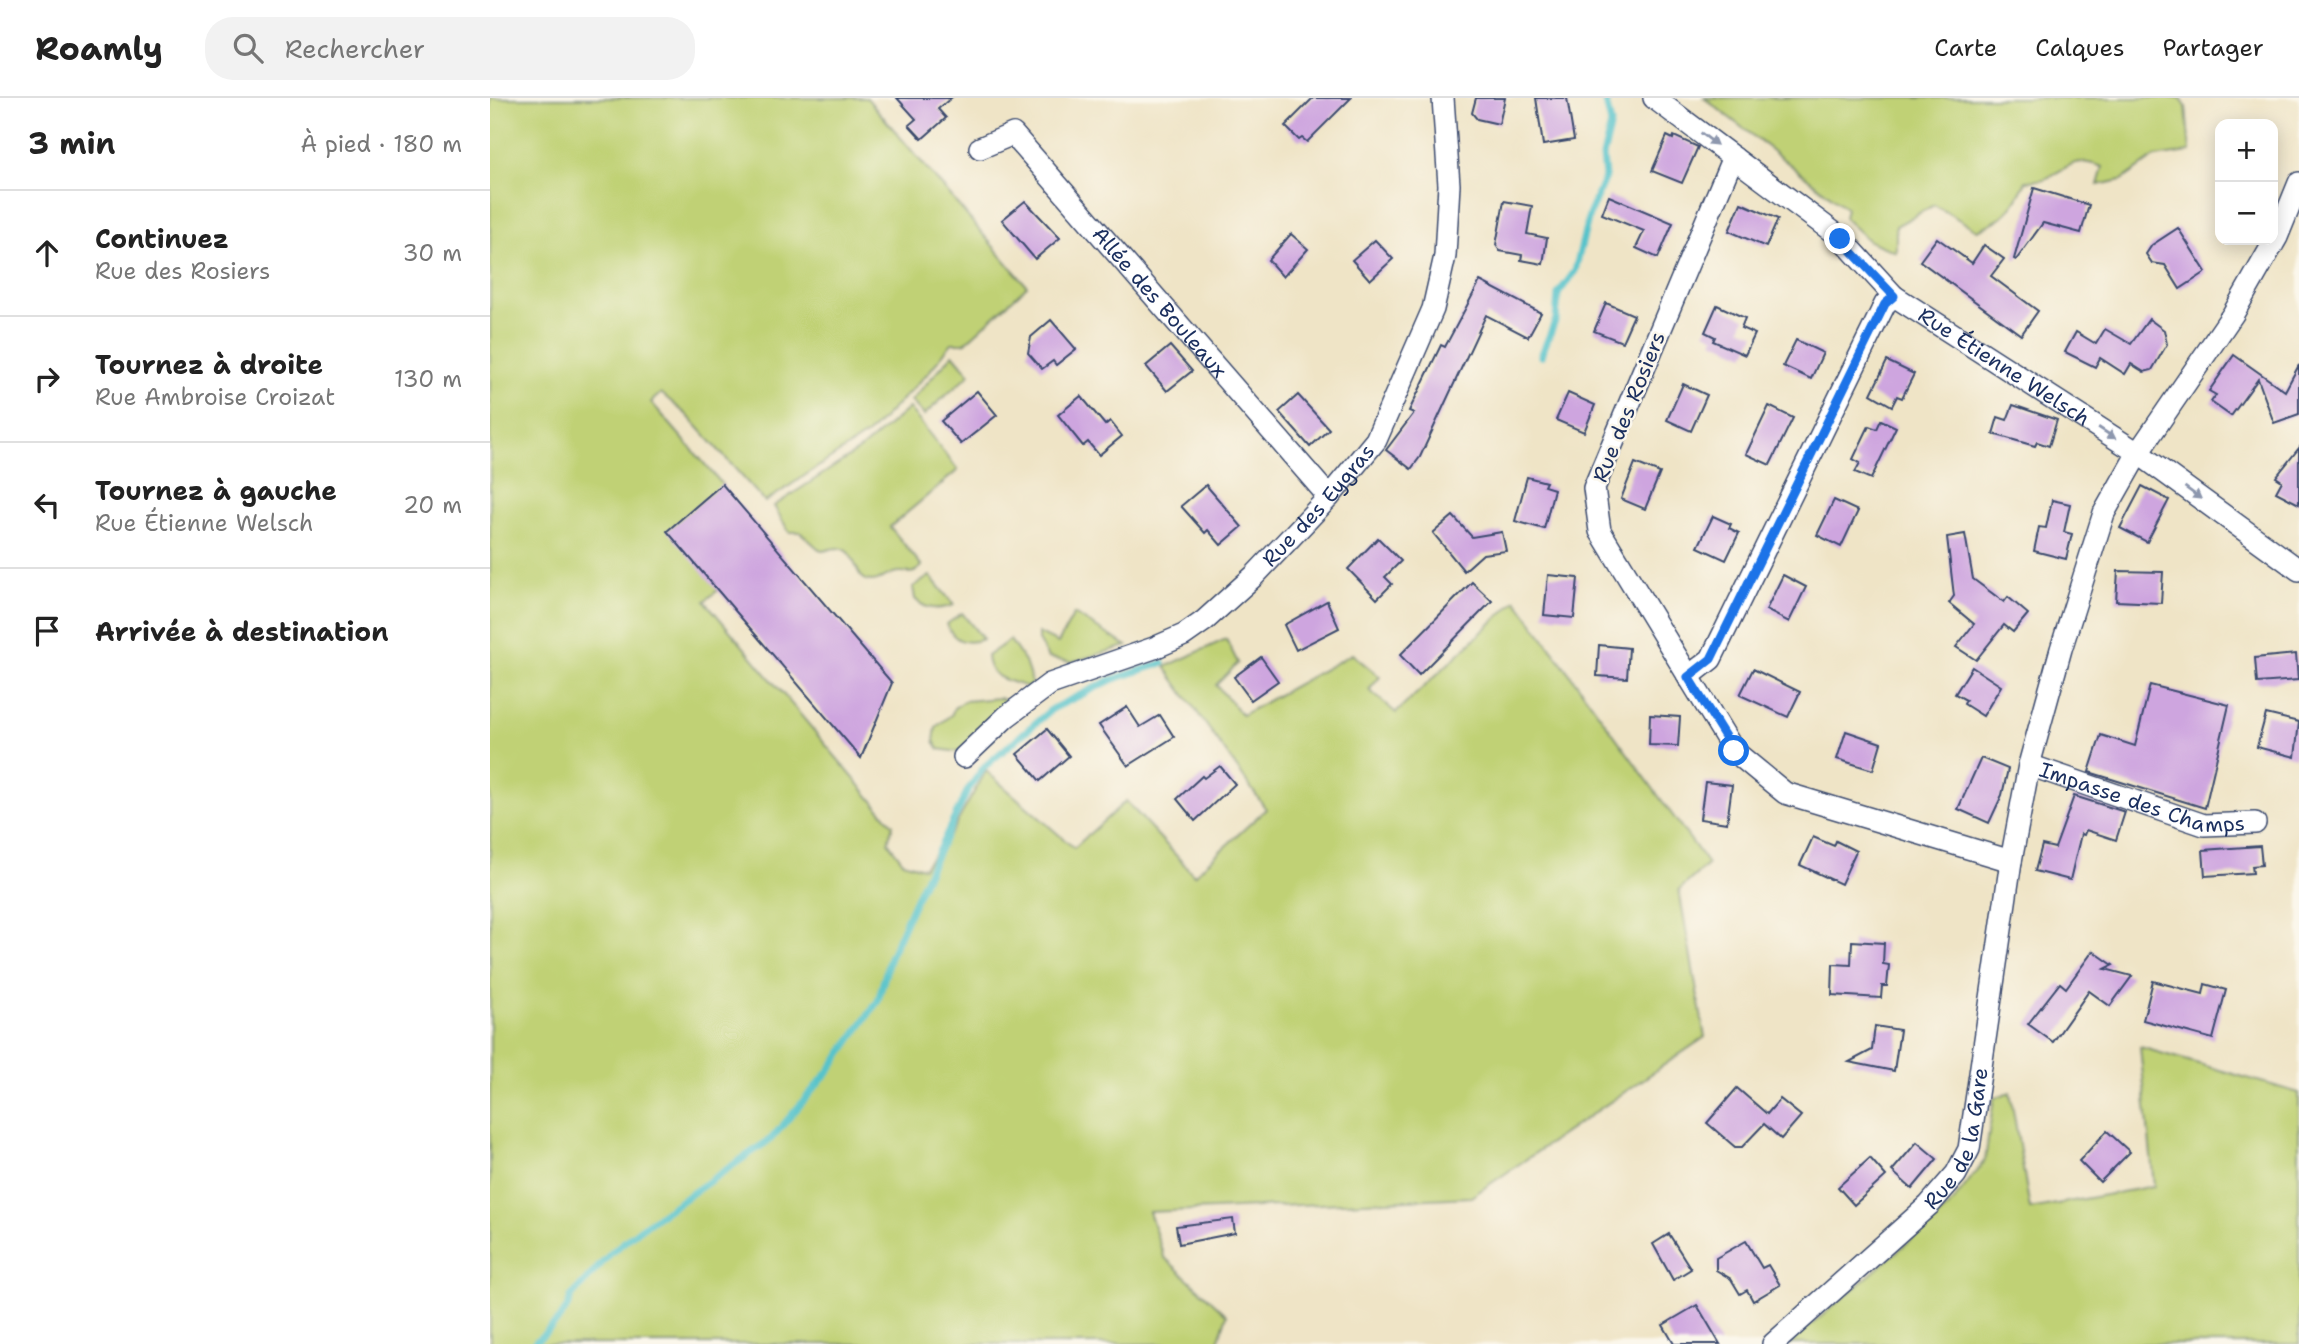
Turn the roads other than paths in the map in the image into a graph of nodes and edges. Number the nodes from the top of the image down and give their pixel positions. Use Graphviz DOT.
graph roads {
  1 [pos="1443,98"];
  2 [pos="1654,98"];
  3 [pos="980,148"];
  4 [pos="1733,157"];
  5 [pos="2299,183"];
  6 [pos="1894,296"];
  7 [pos="2138,453"];
  8 [pos="1329,497"];
  9 [pos="2299,570"];
  10 [pos="1688,677"];
  11 [pos="964,757"];
  12 [pos="2029,765"];
  13 [pos="2255,823"];
  14 [pos="2011,861"];
  15 [pos="1773,1344"];
  1 -- 8 [label="street, Rue des Eygras"];
  2 -- 4 [label="street, Rue Étienne Welsch, one-way"];
  3 -- 8 [label="street, Allée des Bouleaux"];
  4 -- 6 [label="street, Rue Étienne Welsch"];
  4 -- 10 [label="street, Rue des Rosiers"];
  5 -- 7 [label="street, Rue de la Gare"];
  6 -- 7 [label="street, Rue Étienne Welsch, one-way"];
  6 -- 10 [label="street"];
  7 -- 9 [label="street, Rue Étienne Welsch, one-way"];
  7 -- 12 [label="street, Rue de la Gare"];
  8 -- 11 [label="street, Rue des Eygras"];
  10 -- 14 [label="street, Rue des Rosiers"];
  12 -- 13 [label="street, Impasse des Champs"];
  12 -- 14 [label="street, Rue de la Gare"];
  14 -- 15 [label="street, Rue de la Gare"];
}
